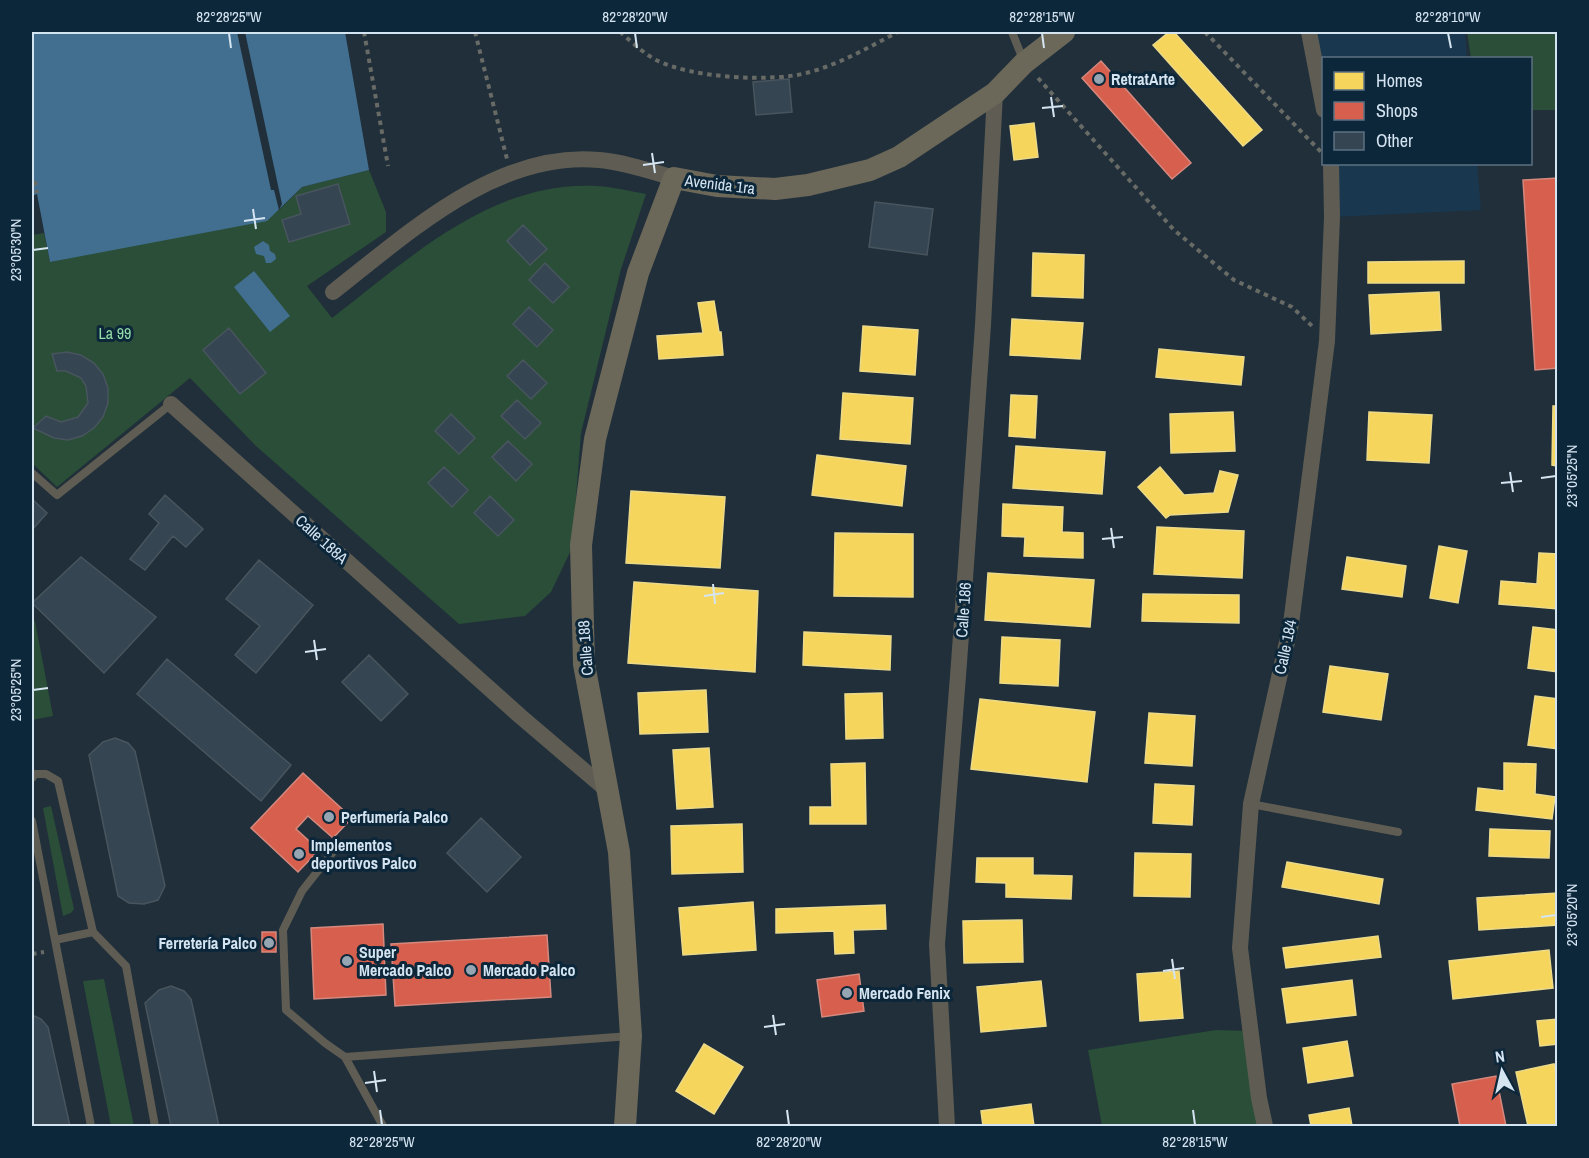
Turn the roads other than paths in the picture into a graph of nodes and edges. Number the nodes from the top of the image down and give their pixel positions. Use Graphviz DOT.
graph roads {
  1 [pos="1012,32"];
  2 [pos="1064,32"];
  3 [pos="1309,32"];
  4 [pos="1024,63"];
  5 [pos="995,93"];
  6 [pos="1322,104"];
  7 [pos="1331,165"];
  8 [pos="674,178"];
  9 [pos="333,291"];
  10 [pos="171,405"];
  11 [pos="32,473"];
  12 [pos="32,778"];
  13 [pos="608,791"];
  14 [pos="1251,804"];
  15 [pos="32,821"];
  16 [pos="1398,832"];
  17 [pos="343,847"];
  18 [pos="93,932"];
  19 [pos="55,939"];
  20 [pos="631,1036"];
  21 [pos="345,1057"];
  22 [pos="91,1126"];
  23 [pos="155,1126"];
  24 [pos="383,1126"];
  25 [pos="625,1126"];
  26 [pos="947,1126"];
  27 [pos="1265,1126"];
  1 -- 4 [label="lane"];
  2 -- 4 [label="street, Avenida 1ra"];
  3 -- 6 [label="street"];
  4 -- 5 [label="street, Avenida 1ra"];
  5 -- 8 [label="street, Avenida 1ra"];
  5 -- 26 [label="street, Calle 186"];
  7 -- 14 [label="street, Calle 184"];
  8 -- 9 [label="street, Avenida 1ra"];
  8 -- 13 [label="street, Calle 188"];
  10 -- 11 [label="lane, Calle 188A"];
  10 -- 13 [label="street, Calle 188A"];
  12 -- 18 [label="lane"];
  13 -- 20 [label="street, Calle 188"];
  14 -- 16 [label="lane"];
  14 -- 27 [label="street, Calle 184"];
  15 -- 19 [label="lane"];
  17 -- 21 [label="lane"];
  18 -- 19 [label="lane"];
  18 -- 23 [label="lane"];
  19 -- 22 [label="lane"];
  20 -- 21 [label="lane"];
  20 -- 25 [label="street, Calle 188"];
  21 -- 24 [label="lane"];
}
